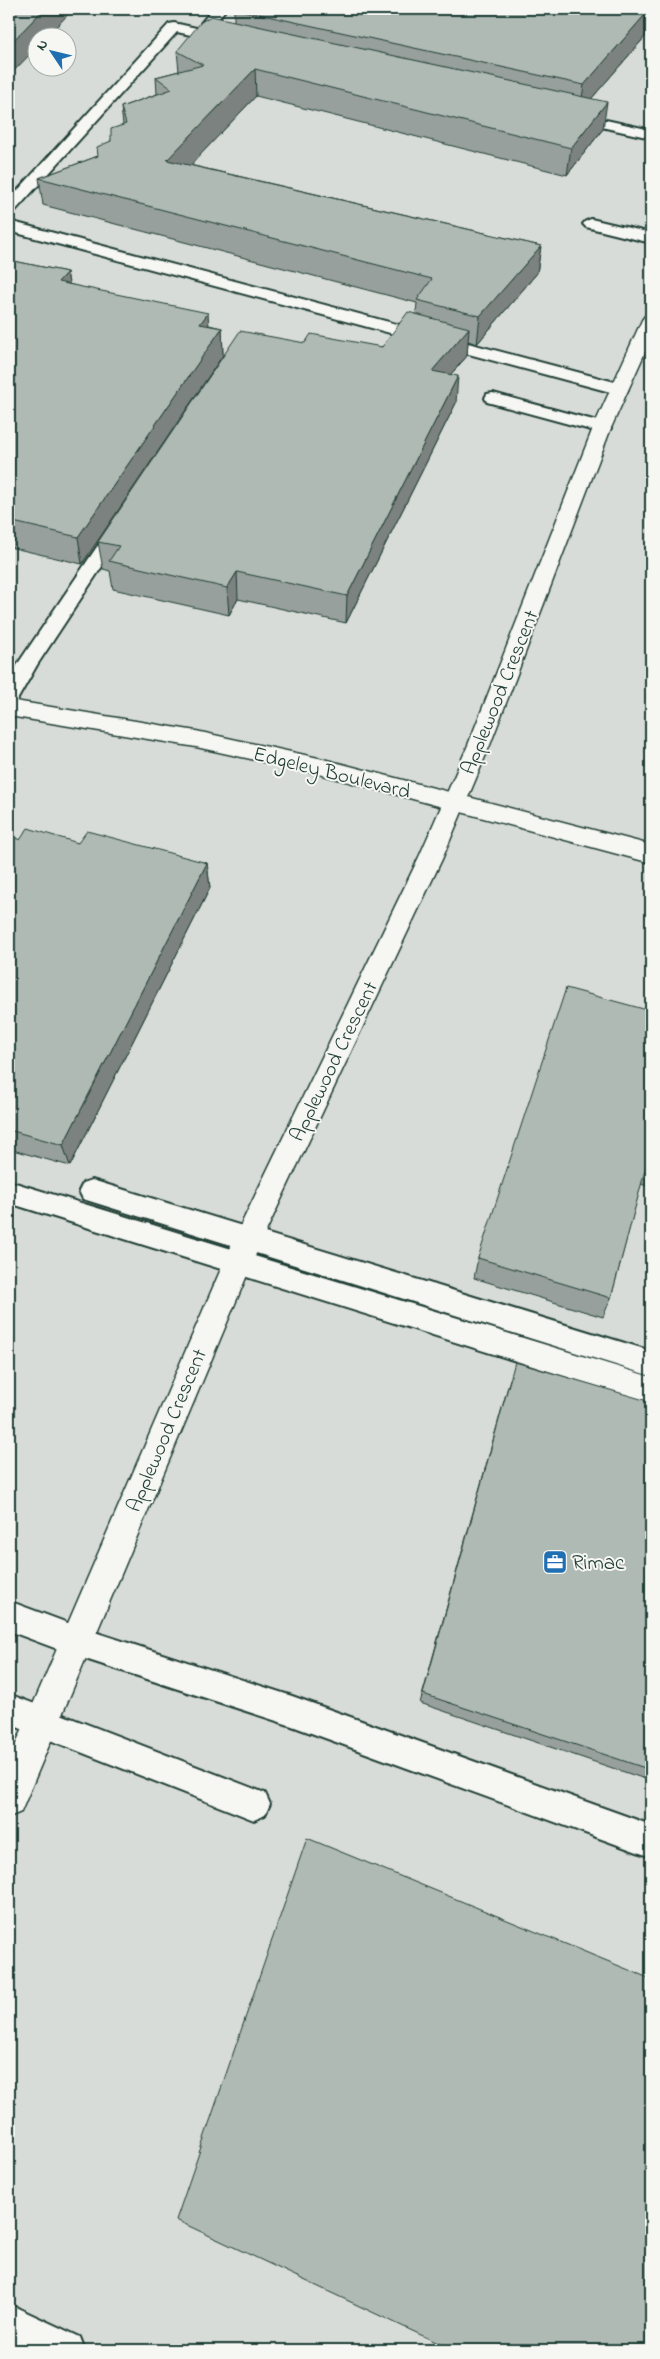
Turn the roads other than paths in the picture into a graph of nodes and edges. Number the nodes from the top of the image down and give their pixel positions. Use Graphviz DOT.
graph roads {
  1 [pos="220,9"];
  2 [pos="572,9"];
  3 [pos="651,25"];
  4 [pos="571,103"];
  5 [pos="552,112"];
  6 [pos="651,120"];
  7 [pos="651,134"];
  8 [pos="9,209"];
  9 [pos="590,224"];
  10 [pos="9,226"];
  11 [pos="651,238"];
  12 [pos="651,320"];
  13 [pos="620,389"];
  14 [pos="492,398"];
  15 [pos="602,428"];
  16 [pos="128,513"];
  17 [pos="9,697"];
  18 [pos="9,708"];
  19 [pos="454,803"];
  20 [pos="651,854"];
  21 [pos="92,1191"];
  22 [pos="9,1192"];
  23 [pos="242,1252"];
  24 [pos="651,1364"];
  25 [pos="651,1390"];
  26 [pos="9,1616"];
  27 [pos="76,1641"];
  28 [pos="9,1709"];
  29 [pos="42,1722"];
  30 [pos="9,1800"];
  31 [pos="254,1804"];
  32 [pos="651,1841"];
  33 [pos="9,2322"];
  34 [pos="67,2350"];
  1 -- 8 [label="lane"];
  2 -- 3 [label="lane"];
  4 -- 6 [label="lane"];
  5 -- 7 [label="lane"];
  9 -- 11 [label="lane"];
  10 -- 13 [label="lane"];
  12 -- 13 [label="street, Applewood Crescent"];
  13 -- 15 [label="street, Applewood Crescent"];
  14 -- 15 [label="lane"];
  15 -- 19 [label="street, Applewood Crescent"];
  16 -- 17 [label="lane"];
  18 -- 19 [label="street, Edgeley Boulevard"];
  19 -- 20 [label="street, Edgeley Boulevard"];
  19 -- 23 [label="street, Applewood Crescent"];
  21 -- 23 [label="lane"];
  22 -- 23 [label="lane"];
  23 -- 24 [label="lane"];
  23 -- 25 [label="lane"];
  23 -- 27 [label="street, Applewood Crescent"];
  26 -- 27 [label="lane"];
  27 -- 29 [label="street, Applewood Crescent"];
  27 -- 32 [label="lane"];
  28 -- 29 [label="lane"];
  29 -- 30 [label="street, Applewood Crescent"];
  29 -- 31 [label="lane"];
  33 -- 34 [label="lane"];
}
